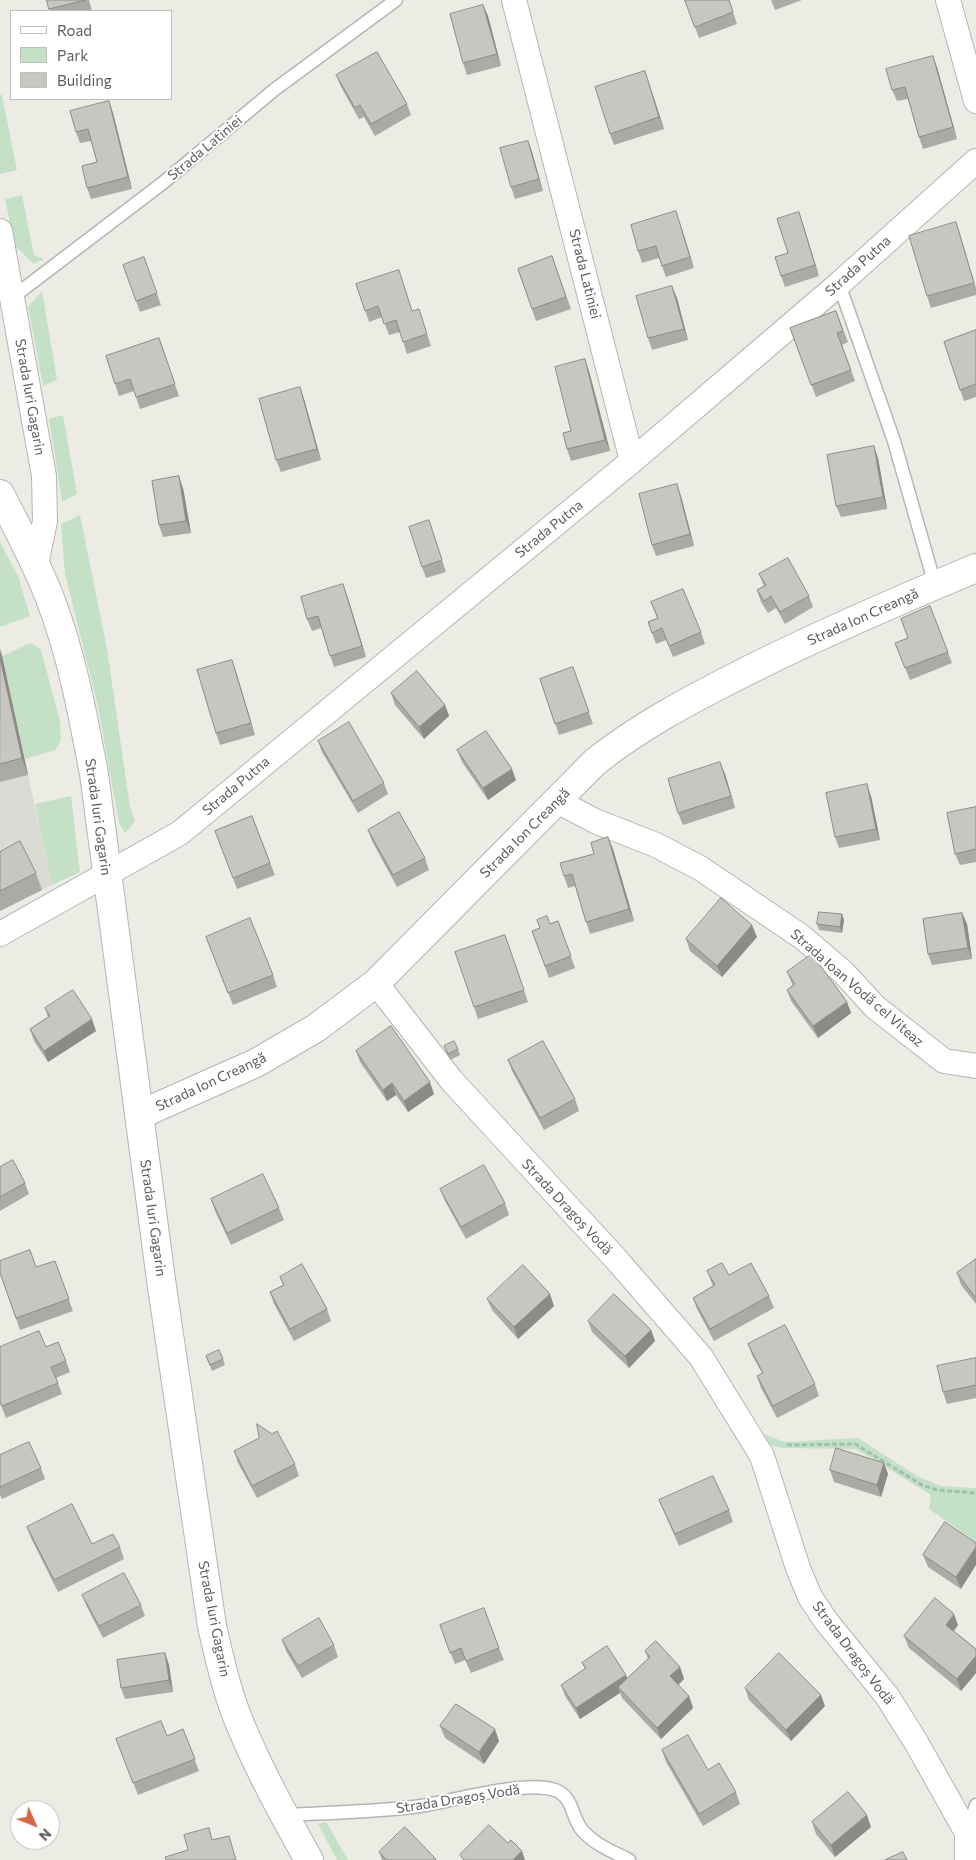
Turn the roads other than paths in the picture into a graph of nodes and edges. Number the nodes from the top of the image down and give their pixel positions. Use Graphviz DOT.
graph roads {
  1 [pos="396,0"];
  2 [pos="514,0"];
  3 [pos="948,0"];
  4 [pos="976,101"];
  5 [pos="976,161"];
  6 [pos="0,231"];
  7 [pos="839,284"];
  8 [pos="14,297"];
  9 [pos="632,460"];
  10 [pos="0,494"];
  11 [pos="36,565"];
  12 [pos="976,568"];
  13 [pos="934,585"];
  14 [pos="557,801"];
  15 [pos="106,875"];
  16 [pos="0,934"];
  17 [pos="376,984"];
  18 [pos="976,1066"];
  19 [pos="139,1115"];
  20 [pos="976,1805"];
  21 [pos="284,1815"];
  22 [pos="967,1833"];
  23 [pos="309,1860"];
  24 [pos="629,1860"];
  25 [pos="967,1860"];
  1 -- 8 [label="lane, Strada Latiniei"];
  2 -- 9 [label="street, Strada Latiniei"];
  3 -- 4 [label="street"];
  5 -- 7 [label="street, Strada Putna"];
  6 -- 8 [label="street, Strada Iuri Gagarin"];
  7 -- 9 [label="street, Strada Putna"];
  7 -- 13 [label="lane, Strada Ion Creangă"];
  8 -- 11 [label="street, Strada Iuri Gagarin"];
  9 -- 15 [label="street, Strada Putna"];
  10 -- 11 [label="main road, Strada Iuri Gagarin"];
  11 -- 15 [label="main road, Strada Iuri Gagarin"];
  12 -- 13 [label="main road, Strada Ion Creangă"];
  13 -- 14 [label="main road, Strada Ion Creangă"];
  14 -- 17 [label="main road, Strada Ion Creangă"];
  14 -- 18 [label="street, Strada Ioan Vodă cel Viteaz"];
  15 -- 16 [label="street, Strada Putna"];
  15 -- 19 [label="main road, Strada Iuri Gagarin"];
  17 -- 19 [label="main road, Strada Ion Creangă"];
  17 -- 22 [label="street, Strada Dragoș Vodă"];
  19 -- 21 [label="main road, Strada Iuri Gagarin"];
  20 -- 22 [label="lane, Strada Dragoș Vodă"];
  21 -- 23 [label="main road, Strada Iuri Gagarin"];
  21 -- 24 [label="lane, Strada Dragoș Vodă"];
  22 -- 25 [label="street, Strada Dragoș Vodă"];
}
